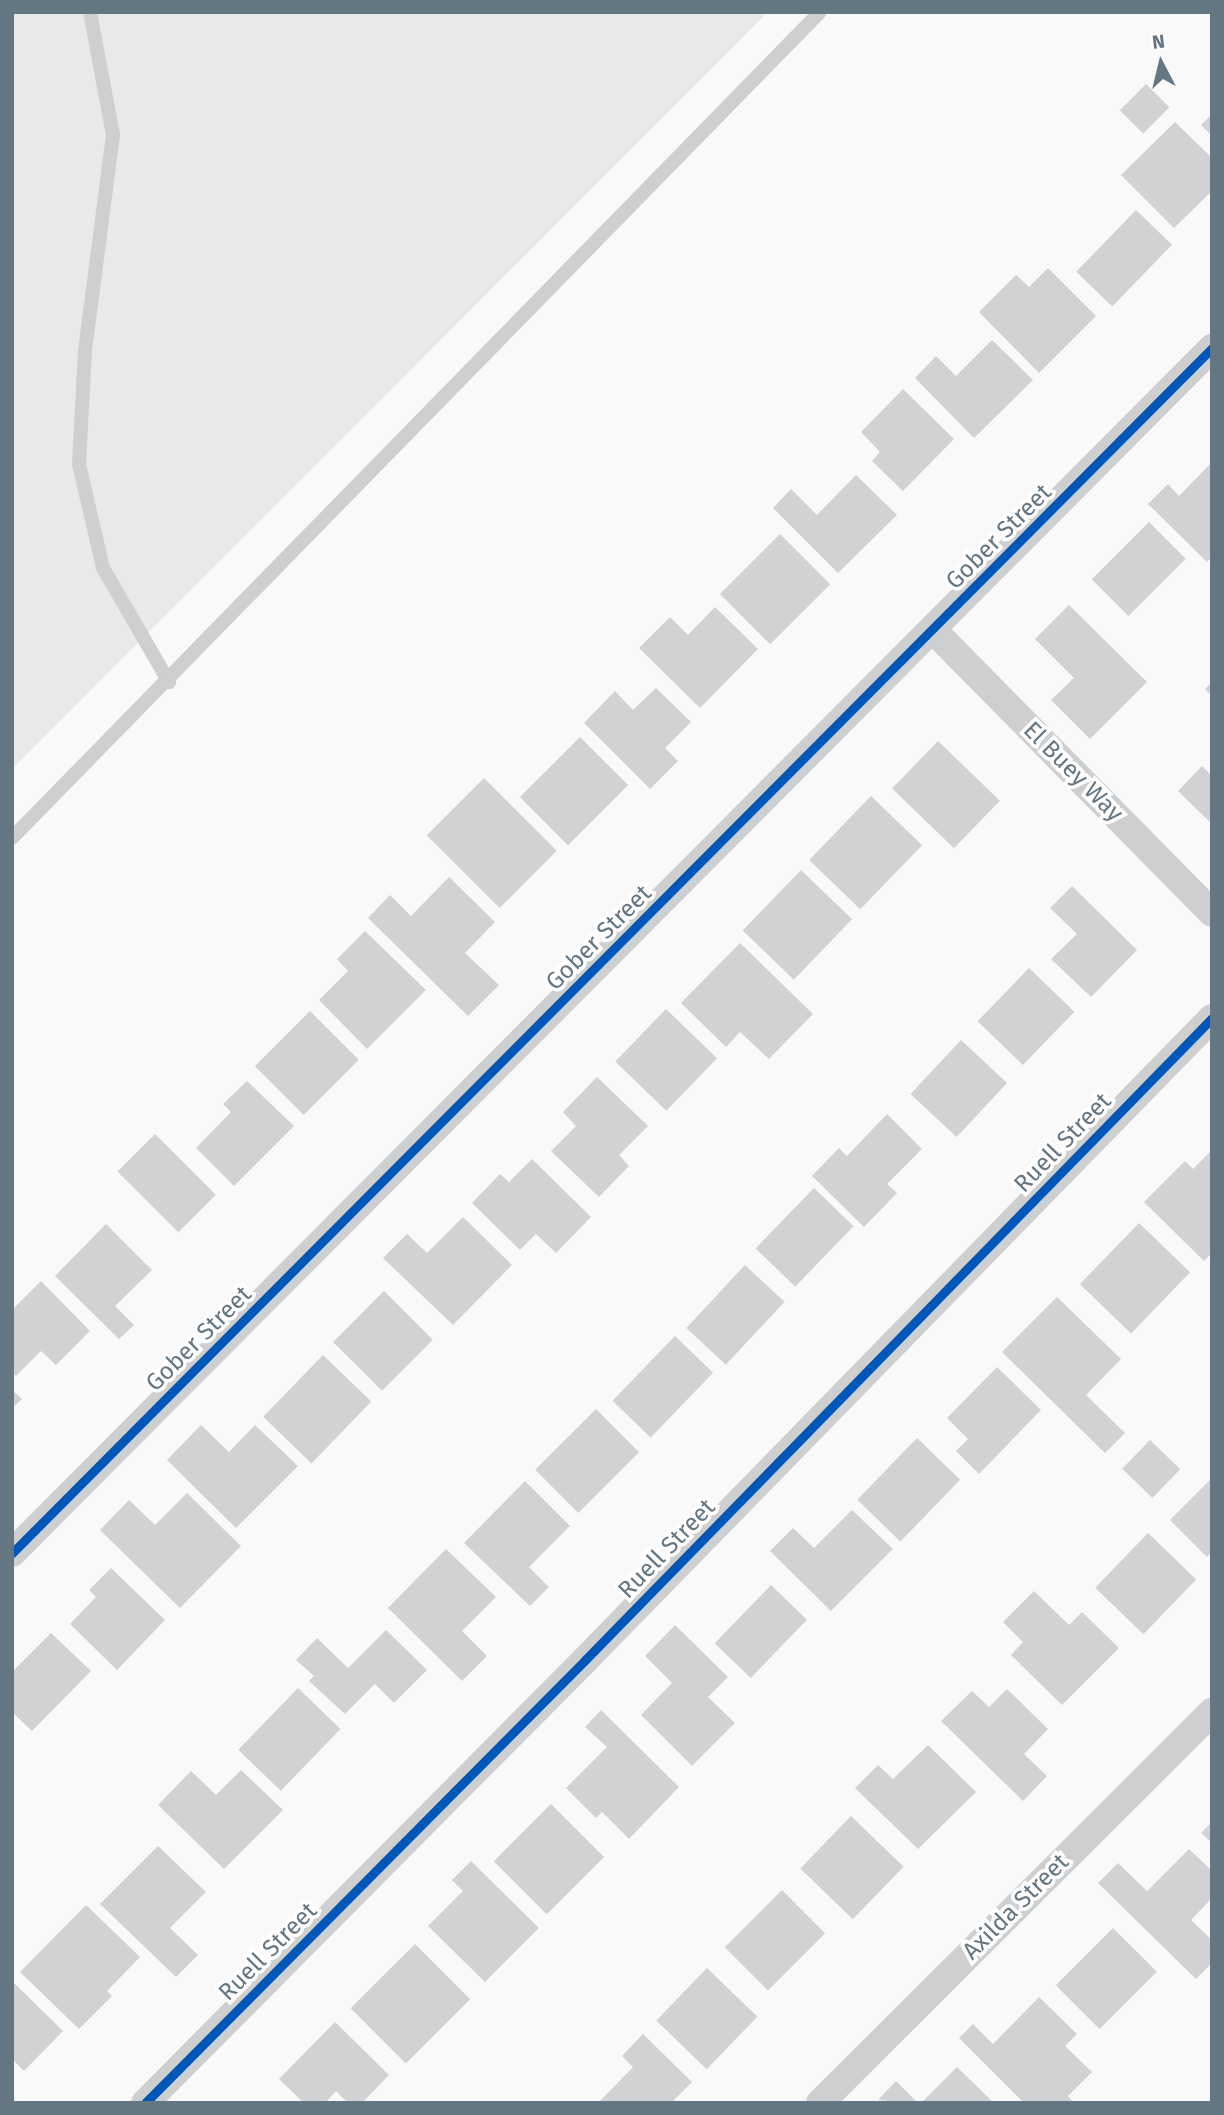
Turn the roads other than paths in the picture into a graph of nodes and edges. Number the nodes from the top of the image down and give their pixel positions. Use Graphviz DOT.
graph roads {
  1 [pos="90,12"];
  2 [pos="820,12"];
  3 [pos="1212,348"];
  4 [pos="934,631"];
  5 [pos="169,682"];
  6 [pos="12,838"];
  7 [pos="1212,913"];
  8 [pos="1212,1018"];
  9 [pos="12,1553"];
  10 [pos="1212,1712"];
  11 [pos="145,2103"];
  12 [pos="820,2103"];
  1 -- 5 [label="lane"];
  2 -- 5 [label="lane"];
  3 -- 4 [label="street, Gober Street"];
  4 -- 7 [label="street, El Buey Way"];
  4 -- 9 [label="street, Gober Street"];
  5 -- 6 [label="lane"];
  8 -- 11 [label="street, Ruell Street"];
  10 -- 12 [label="street, Axilda Street"];
}
